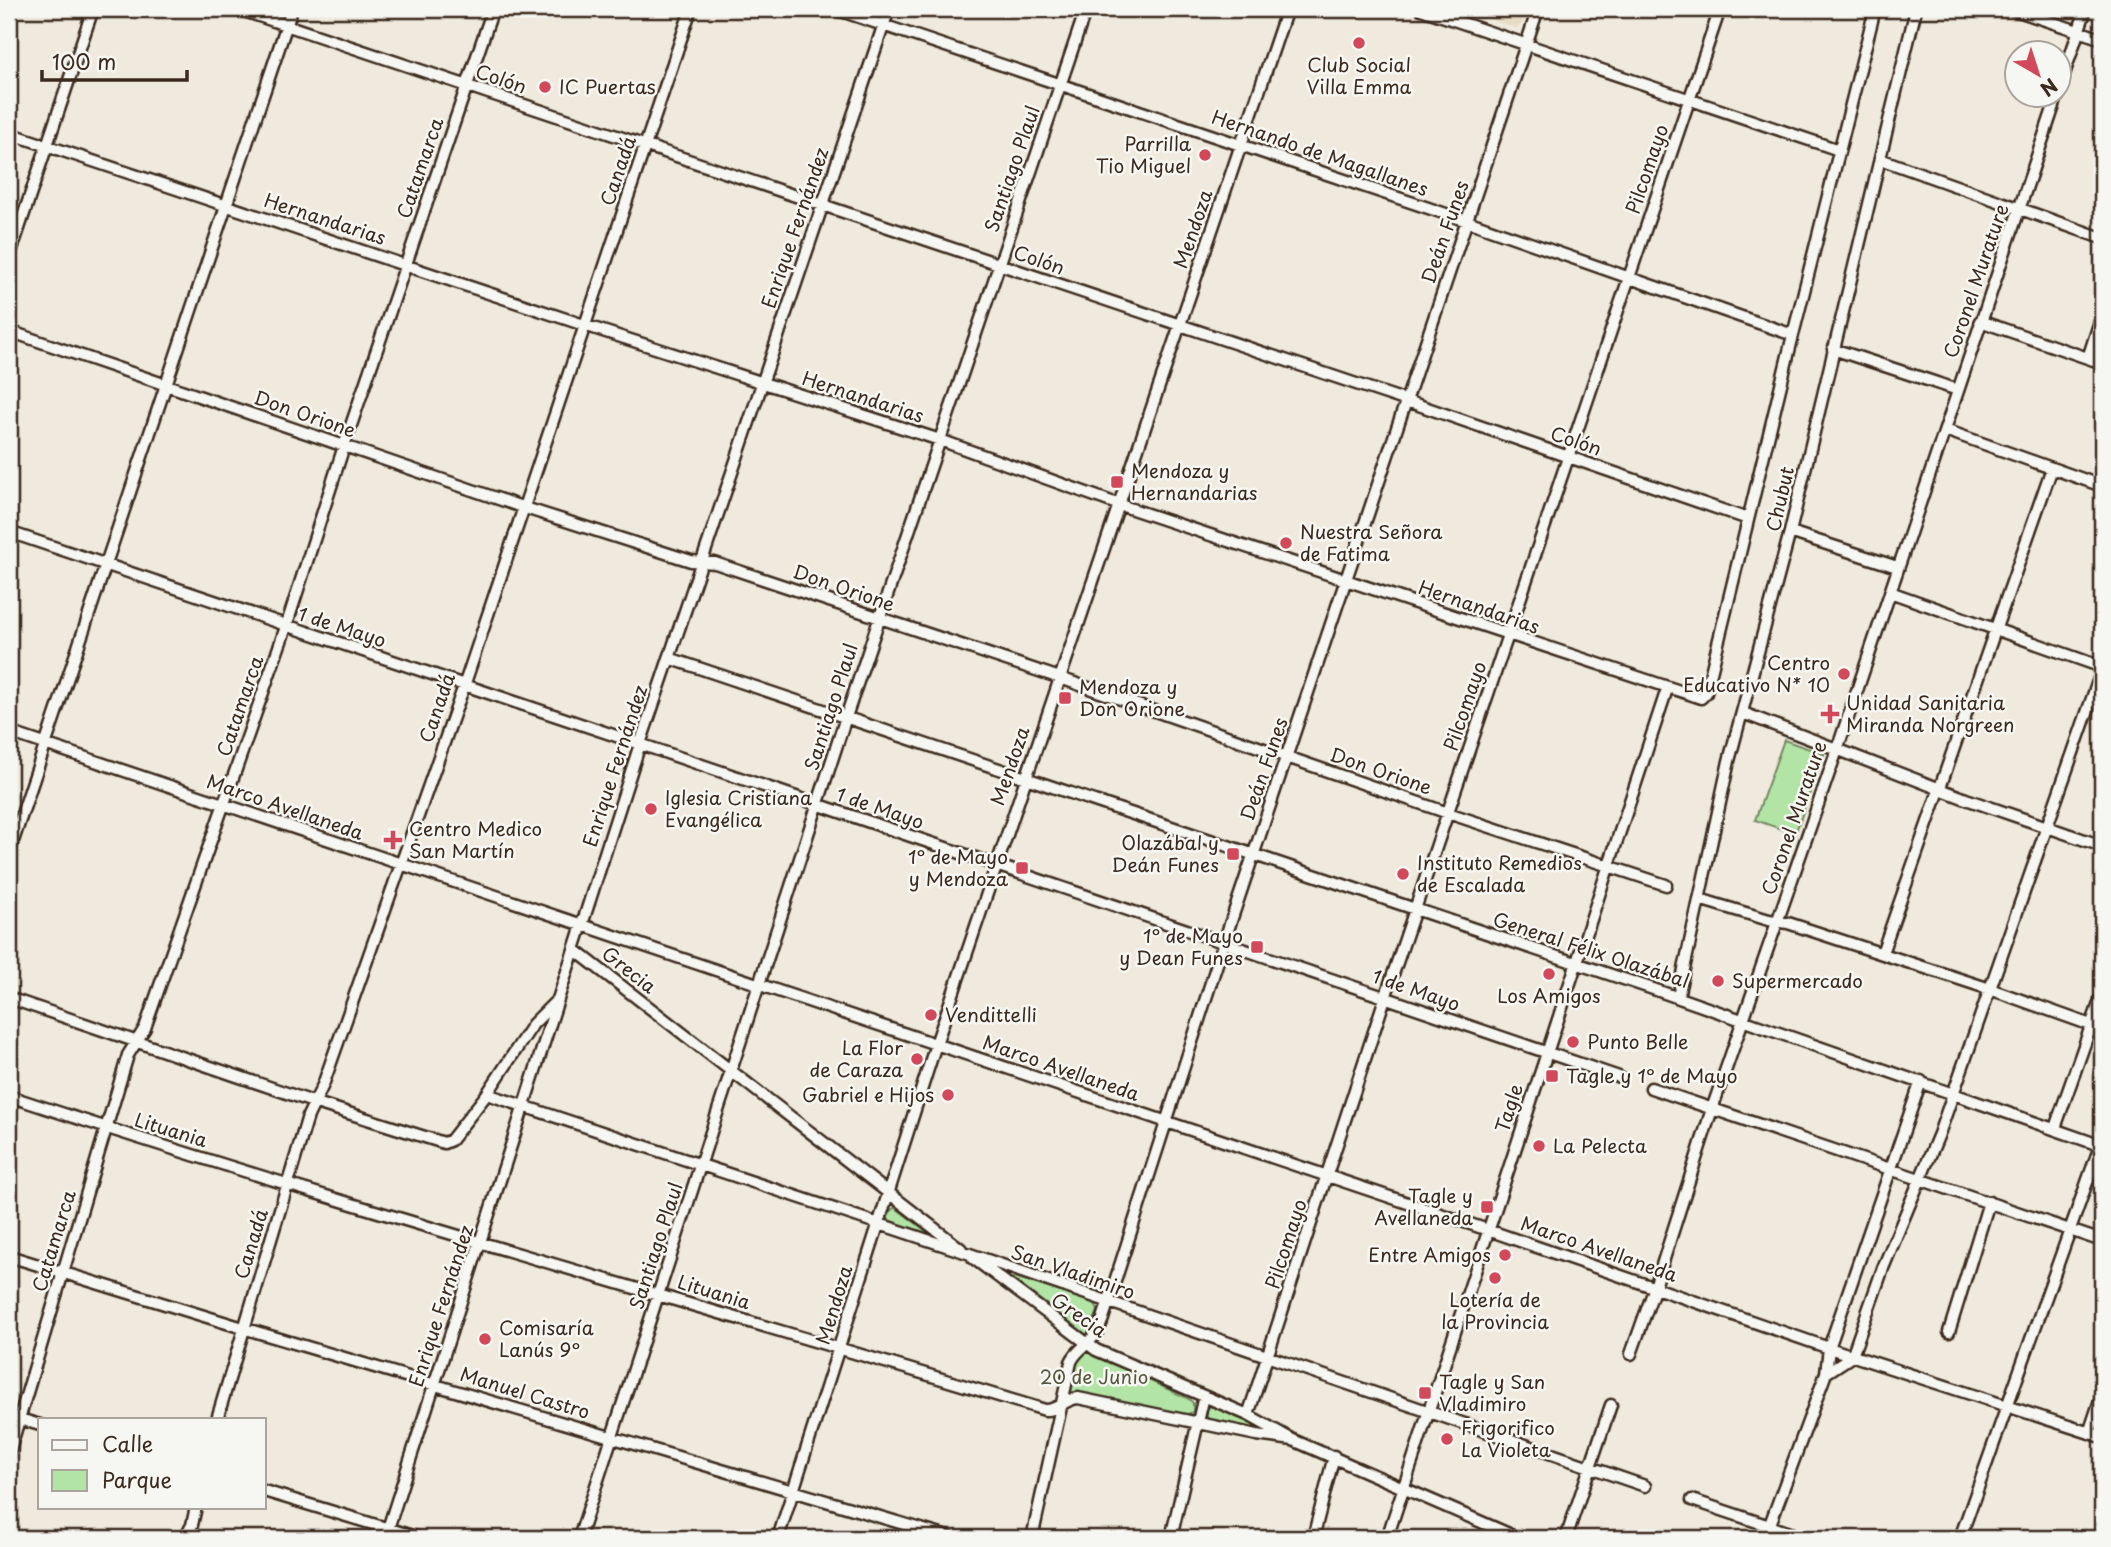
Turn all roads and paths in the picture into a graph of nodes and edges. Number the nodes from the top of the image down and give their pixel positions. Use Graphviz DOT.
graph roads {
  1 [pos="93,9"];
  2 [pos="238,9"];
  3 [pos="292,9"];
  4 [pos="493,9"];
  5 [pos="691,9"];
  6 [pos="835,9"];
  7 [pos="889,9"];
  8 [pos="1086,9"];
  9 [pos="1287,9"];
  10 [pos="1422,9"];
  11 [pos="1538,9"];
  12 [pos="1720,9"];
  13 [pos="1875,9"];
  14 [pos="1916,9"];
  15 [pos="2012,9"];
  16 [pos="2086,9"];
  17 [pos="286,25"];
  18 [pos="883,25"];
  19 [pos="2079,31"];
  20 [pos="2102,39"];
  21 [pos="1527,43"];
  22 [pos="2072,52"];
  23 [pos="1059,84"];
  24 [pos="467,86"];
  25 [pos="1689,99"];
  26 [pos="2053,108"];
  27 [pos="9,133"];
  28 [pos="1240,145"];
  29 [pos="46,146"];
  30 [pos="645,146"];
  31 [pos="1839,150"];
  32 [pos="1880,159"];
  33 [pos="823,203"];
  34 [pos="226,205"];
  35 [pos="2019,209"];
  36 [pos="1467,221"];
  37 [pos="2102,238"];
  38 [pos="9,258"];
  39 [pos="406,265"];
  40 [pos="998,265"];
  41 [pos="1629,277"];
  42 [pos="2102,315"];
  43 [pos="1980,321"];
  44 [pos="584,325"];
  45 [pos="1178,325"];
  46 [pos="9,331"];
  47 [pos="1793,335"];
  48 [pos="1833,349"];
  49 [pos="2088,358"];
  50 [pos="2102,363"];
  51 [pos="761,382"];
  52 [pos="166,385"];
  53 [pos="1958,390"];
  54 [pos="1407,401"];
  55 [pos="1945,430"];
  56 [pos="940,440"];
  57 [pos="344,446"];
  58 [pos="1567,456"];
  59 [pos="2052,468"];
  60 [pos="2102,486"];
  61 [pos="1117,504"];
  62 [pos="522,507"];
  63 [pos="1748,519"];
  64 [pos="9,532"];
  65 [pos="1790,532"];
  66 [pos="701,561"];
  67 [pos="106,566"];
  68 [pos="1897,567"];
  69 [pos="1346,580"];
  70 [pos="1890,592"];
  71 [pos="879,619"];
  72 [pos="286,627"];
  73 [pos="1996,629"];
  74 [pos="1507,634"];
  75 [pos="669,658"];
  76 [pos="2102,669"];
  77 [pos="1060,678"];
  78 [pos="464,686"];
  79 [pos="1667,688"];
  80 [pos="1704,696"];
  81 [pos="1743,713"];
  82 [pos="846,717"];
  83 [pos="9,732"];
  84 [pos="640,744"];
  85 [pos="46,745"];
  86 [pos="1837,750"];
  87 [pos="1287,757"];
  88 [pos="1024,778"];
  89 [pos="1940,789"];
  90 [pos="225,805"];
  91 [pos="818,805"];
  92 [pos="1448,813"];
  93 [pos="2048,826"];
  94 [pos="2102,846"];
  95 [pos="9,853"];
  96 [pos="1253,855"];
  97 [pos="400,864"];
  98 [pos="996,866"];
  99 [pos="1608,866"];
  100 [pos="1667,885"];
  101 [pos="1699,899"];
  102 [pos="1415,909"];
  103 [pos="1777,921"];
  104 [pos="581,926"];
  105 [pos="1224,943"];
  106 [pos="575,950"];
  107 [pos="1882,953"];
  108 [pos="1576,964"];
  109 [pos="758,985"];
  110 [pos="1990,989"];
  111 [pos="2102,995"];
  112 [pos="1678,997"];
  113 [pos="9,998"];
  114 [pos="1385,998"];
  115 [pos="559,999"];
  116 [pos="1743,1020"];
  117 [pos="2091,1025"];
  118 [pos="2102,1029"];
  119 [pos="136,1041"];
  120 [pos="936,1044"];
  121 [pos="1546,1052"];
  122 [pos="731,1072"];
  123 [pos="1619,1077"];
  124 [pos="1921,1082"];
  125 [pos="1651,1088"];
  126 [pos="1954,1093"];
  127 [pos="487,1094"];
  128 [pos="9,1096"];
  129 [pos="313,1102"];
  130 [pos="523,1106"];
  131 [pos="1712,1108"];
  132 [pos="1167,1123"];
  133 [pos="2055,1128"];
  134 [pos="107,1129"];
  135 [pos="2101,1146"];
  136 [pos="701,1165"];
  137 [pos="1889,1169"];
  138 [pos="1326,1177"];
  139 [pos="1921,1178"];
  140 [pos="288,1183"];
  141 [pos="888,1194"];
  142 [pos="1989,1202"];
  143 [pos="877,1225"];
  144 [pos="1488,1230"];
  145 [pos="2069,1230"];
  146 [pos="2102,1241"];
  147 [pos="480,1242"];
  148 [pos="967,1253"];
  149 [pos="9,1255"];
  150 [pos="62,1272"];
  151 [pos="1656,1287"];
  152 [pos="659,1294"];
  153 [pos="1108,1303"];
  154 [pos="243,1328"];
  155 [pos="1949,1332"];
  156 [pos="1086,1345"];
  157 [pos="840,1348"];
  158 [pos="1829,1348"];
  159 [pos="1631,1354"];
  160 [pos="1852,1356"];
  161 [pos="1267,1357"];
  162 [pos="1826,1373"];
  163 [pos="435,1384"];
  164 [pos="2102,1394"];
  165 [pos="1204,1396"];
  166 [pos="1062,1404"];
  167 [pos="1611,1405"];
  168 [pos="2009,1406"];
  169 [pos="1429,1410"];
  170 [pos="1248,1415"];
  171 [pos="14,1417"];
  172 [pos="217,1418"];
  173 [pos="1198,1423"];
  174 [pos="38,1424"];
  175 [pos="2089,1433"];
  176 [pos="612,1437"];
  177 [pos="2102,1437"];
  178 [pos="1293,1440"];
  179 [pos="9,1453"];
  180 [pos="1334,1456"];
  181 [pos="1590,1466"];
  182 [pos="1645,1486"];
  183 [pos="1405,1488"];
  184 [pos="266,1491"];
  185 [pos="793,1492"];
  186 [pos="1692,1500"];
  187 [pos="196,1508"];
  188 [pos="1769,1526"];
  189 [pos="386,1534"];
  190 [pos="185,1538"];
  191 [pos="419,1538"];
  192 [pos="579,1538"];
  193 [pos="778,1538"];
  194 [pos="951,1538"];
  195 [pos="1032,1538"];
  196 [pos="1171,1538"];
  197 [pos="1314,1538"];
  198 [pos="1387,1538"];
  199 [pos="1518,1538"];
  200 [pos="1566,1538"];
  201 [pos="1765,1538"];
  202 [pos="1805,1538"];
  203 [pos="1960,1538"];
  1 -- 29 [label="street"];
  2 -- 17 [label="street, Colón"];
  3 -- 17 [label="street"];
  4 -- 24 [label="street, Catamarca"];
  5 -- 30 [label="street, Canadá"];
  6 -- 18 [label="street, Hernando de Magallanes"];
  7 -- 18 [label="street, Enrique Fernández"];
  8 -- 23 [label="street, Santiago Plaul"];
  9 -- 28 [label="street, Mendoza"];
  10 -- 21 [label="street"];
  11 -- 21 [label="street, Deán Funes"];
  12 -- 25 [label="street, Pilcomayo"];
  13 -- 31 [label="street, Chubut"];
  14 -- 32 [label="street, Chubut"];
  15 -- 19 [label="street"];
  16 -- 19 [label="street, Coronel Murature"];
  17 -- 24 [label="street, Colón"];
  17 -- 34 [label="street"];
  18 -- 23 [label="street, Hernando de Magallanes"];
  18 -- 33 [label="street, Enrique Fernández"];
  19 -- 20 [label="street"];
  19 -- 22 [label="street, Coronel Murature"];
  21 -- 25 [label="street"];
  21 -- 36 [label="street, Deán Funes"];
  23 -- 28 [label="street, Hernando de Magallanes"];
  23 -- 40 [label="street, Santiago Plaul"];
  24 -- 30 [label="street, Colón"];
  24 -- 39 [label="street, Catamarca"];
  25 -- 31 [label="street"];
  25 -- 41 [label="street, Pilcomayo"];
  26 -- 35 [label="street, Coronel Murature"];
  27 -- 29 [label="street, Hernandarias"];
  28 -- 36 [label="street, Hernando de Magallanes"];
  28 -- 45 [label="street, Mendoza"];
  29 -- 34 [label="street, Hernandarias"];
  29 -- 38 [label="street"];
  30 -- 33 [label="street, Colón"];
  30 -- 44 [label="street, Canadá"];
  31 -- 47 [label="street, Chubut"];
  32 -- 35 [label="street"];
  32 -- 48 [label="street, Chubut"];
  33 -- 40 [label="street, Colón"];
  33 -- 51 [label="street, Enrique Fernández"];
  34 -- 39 [label="street, Hernandarias"];
  34 -- 52 [label="street"];
  35 -- 37 [label="street"];
  35 -- 43 [label="street, Coronel Murature"];
  36 -- 41 [label="street, Hernando de Magallanes"];
  36 -- 54 [label="street, Deán Funes"];
  39 -- 44 [label="street, Hernandarias"];
  39 -- 57 [label="street, Catamarca"];
  40 -- 45 [label="street, Colón"];
  40 -- 56 [label="street, Santiago Plaul"];
  41 -- 47 [label="street, Hernando de Magallanes"];
  41 -- 58 [label="street, Pilcomayo"];
  42 -- 49 [label="street"];
  43 -- 49 [label="street"];
  43 -- 53 [label="street, Coronel Murature"];
  44 -- 51 [label="street, Hernandarias"];
  44 -- 62 [label="street, Canadá"];
  45 -- 54 [label="street, Colón"];
  45 -- 61 [label="street, Mendoza"];
  46 -- 52 [label="street, Don Orione"];
  47 -- 63 [label="street, Chubut"];
  48 -- 53 [label="street"];
  48 -- 65 [label="street, Chubut"];
  49 -- 50 [label="street"];
  51 -- 56 [label="street, Hernandarias"];
  51 -- 66 [label="street, Enrique Fernández"];
  52 -- 57 [label="street, Don Orione"];
  52 -- 67 [label="street"];
  53 -- 55 [label="street, Coronel Murature"];
  54 -- 58 [label="street, Colón"];
  54 -- 69 [label="street, Deán Funes"];
  55 -- 59 [label="street"];
  55 -- 68 [label="street, Coronel Murature"];
  56 -- 61 [label="street, Hernandarias"];
  56 -- 71 [label="street, Santiago Plaul"];
  57 -- 62 [label="street, Don Orione"];
  57 -- 72 [label="street, Catamarca"];
  58 -- 63 [label="street, Colón"];
  58 -- 74 [label="street, Pilcomayo"];
  59 -- 60 [label="street"];
  59 -- 73 [label="street"];
  61 -- 69 [label="street, Hernandarias"];
  61 -- 77 [label="street, Mendoza"];
  62 -- 66 [label="street, Don Orione"];
  62 -- 78 [label="street, Canadá"];
  63 -- 80 [label="street, Chubut"];
  64 -- 67 [label="street, 1 de Mayo"];
  65 -- 68 [label="street"];
  65 -- 81 [label="street, Chubut"];
  66 -- 71 [label="street, Don Orione"];
  66 -- 75 [label="street, Enrique Fernández"];
  67 -- 72 [label="street, 1 de Mayo"];
  67 -- 85 [label="street"];
  68 -- 70 [label="street, Coronel Murature"];
  69 -- 74 [label="street, Hernandarias"];
  69 -- 87 [label="street, Deán Funes"];
  70 -- 73 [label="street"];
  70 -- 86 [label="street, Coronel Murature"];
  71 -- 77 [label="street, Don Orione"];
  71 -- 82 [label="street, Santiago Plaul"];
  72 -- 78 [label="street, 1 de Mayo"];
  72 -- 90 [label="street, Catamarca"];
  73 -- 76 [label="street"];
  73 -- 89 [label="street"];
  74 -- 79 [label="street, Hernandarias"];
  74 -- 92 [label="street, Pilcomayo"];
  75 -- 82 [label="street, General Félix Olazábal"];
  75 -- 84 [label="street, Enrique Fernández"];
  76 -- 93 [label="street"];
  77 -- 87 [label="street, Don Orione"];
  77 -- 88 [label="street, Mendoza"];
  78 -- 84 [label="street, 1 de Mayo"];
  78 -- 97 [label="street, Canadá"];
  79 -- 80 [label="street, Hernandarias"];
  79 -- 99 [label="street, Tagle"];
  81 -- 86 [label="street"];
  81 -- 101 [label="street, Chubut"];
  82 -- 88 [label="street, General Félix Olazábal"];
  82 -- 91 [label="street, Santiago Plaul"];
  83 -- 85 [label="street, Marco Avellaneda"];
  84 -- 91 [label="street, 1 de Mayo"];
  84 -- 104 [label="street, Enrique Fernández"];
  85 -- 90 [label="street, Marco Avellaneda"];
  85 -- 95 [label="street"];
  86 -- 89 [label="street"];
  86 -- 103 [label="street, Coronel Murature"];
  87 -- 92 [label="street, Don Orione"];
  87 -- 96 [label="street, Deán Funes"];
  88 -- 96 [label="street, General Félix Olazábal"];
  88 -- 98 [label="street, Mendoza"];
  89 -- 93 [label="street"];
  89 -- 107 [label="street"];
  90 -- 97 [label="street, Marco Avellaneda"];
  90 -- 119 [label="street, Catamarca"];
  91 -- 98 [label="street, 1 de Mayo"];
  91 -- 109 [label="street, Santiago Plaul"];
  92 -- 99 [label="street, Don Orione"];
  92 -- 102 [label="street, Pilcomayo"];
  93 -- 94 [label="street"];
  93 -- 110 [label="street"];
  96 -- 102 [label="street, General Félix Olazábal"];
  96 -- 105 [label="street, Deán Funes"];
  97 -- 104 [label="street, Marco Avellaneda"];
  97 -- 129 [label="street, Canadá"];
  98 -- 105 [label="street, 1 de Mayo"];
  98 -- 120 [label="street, Mendoza"];
  99 -- 100 [label="street, Don Orione"];
  99 -- 108 [label="street, Tagle"];
  101 -- 103 [label="street"];
  101 -- 112 [label="street, Chubut"];
  102 -- 108 [label="street, General Félix Olazábal"];
  102 -- 114 [label="street, Pilcomayo"];
  103 -- 107 [label="street"];
  103 -- 116 [label="street, Coronel Murature"];
  104 -- 106 [label="street, Enrique Fernández"];
  104 -- 109 [label="street, Marco Avellaneda"];
  105 -- 114 [label="street, 1 de Mayo"];
  105 -- 132 [label="street, Deán Funes"];
  106 -- 115 [label="street, Enrique Fernández"];
  106 -- 122 [label="street, Grecia"];
  107 -- 110 [label="street"];
  108 -- 112 [label="street, General Félix Olazábal"];
  108 -- 121 [label="street, Tagle"];
  109 -- 120 [label="street, Marco Avellaneda"];
  109 -- 122 [label="street, Santiago Plaul"];
  110 -- 117 [label="street"];
  110 -- 126 [label="street"];
  111 -- 117 [label="street"];
  112 -- 116 [label="street, General Félix Olazábal"];
  113 -- 119 [label="street"];
  114 -- 121 [label="street, 1 de Mayo"];
  114 -- 138 [label="street, Pilcomayo"];
  115 -- 127 [label="street"];
  115 -- 130 [label="street, Enrique Fernández"];
  116 -- 124 [label="street, General Félix Olazábal"];
  116 -- 131 [label="street, Coronel Murature"];
  117 -- 118 [label="street"];
  117 -- 133 [label="street"];
  119 -- 129 [label="street"];
  119 -- 134 [label="street, Catamarca"];
  120 -- 132 [label="street, Marco Avellaneda"];
  120 -- 141 [label="street, Mendoza"];
  121 -- 123 [label="street, 1 de Mayo"];
  121 -- 144 [label="street, Tagle"];
  122 -- 136 [label="street, Santiago Plaul"];
  122 -- 141 [label="street, Grecia"];
  124 -- 126 [label="street, General Félix Olazábal"];
  124 -- 137 [label="street"];
  125 -- 131 [label="street"];
  126 -- 133 [label="street, General Félix Olazábal"];
  126 -- 139 [label="street"];
  127 -- 129 [label="street"];
  127 -- 130 [label="street, San Vladimiro"];
  128 -- 134 [label="street, Lituania"];
  129 -- 140 [label="street, Canadá"];
  130 -- 136 [label="street, San Vladimiro"];
  130 -- 147 [label="street, Enrique Fernández"];
  131 -- 137 [label="street"];
  131 -- 151 [label="street, Coronel Murature"];
  132 -- 138 [label="street, Marco Avellaneda"];
  132 -- 153 [label="street, Deán Funes"];
  133 -- 135 [label="street, General Félix Olazábal"];
  134 -- 140 [label="street, Lituania"];
  134 -- 150 [label="street, Catamarca"];
  135 -- 145 [label="street"];
  136 -- 143 [label="street, San Vladimiro"];
  136 -- 152 [label="street, Santiago Plaul"];
  137 -- 139 [label="street"];
  137 -- 158 [label="street"];
  138 -- 144 [label="street, Marco Avellaneda"];
  138 -- 161 [label="street, Pilcomayo"];
  139 -- 142 [label="street"];
  139 -- 160 [label="street"];
  140 -- 147 [label="street, Lituania"];
  140 -- 154 [label="street, Canadá"];
  141 -- 143 [label="street, Mendoza"];
  141 -- 148 [label="street, Grecia"];
  142 -- 145 [label="street"];
  142 -- 155 [label="street"];
  143 -- 148 [label="street, San Vladimiro"];
  143 -- 157 [label="street, Mendoza"];
  144 -- 151 [label="street, Marco Avellaneda"];
  144 -- 169 [label="street, Tagle"];
  145 -- 146 [label="street"];
  145 -- 168 [label="street"];
  147 -- 152 [label="street, Lituania"];
  147 -- 163 [label="street, Enrique Fernández"];
  148 -- 153 [label="street, San Vladimiro"];
  148 -- 156 [label="street, Grecia"];
  149 -- 150 [label="street, Manuel Castro"];
  150 -- 154 [label="street, Manuel Castro"];
  150 -- 171 [label="street, Catamarca"];
  151 -- 158 [label="street, Marco Avellaneda"];
  151 -- 159 [label="street, Coronel Murature"];
  152 -- 157 [label="street, Lituania"];
  152 -- 176 [label="street, Santiago Plaul"];
  153 -- 156 [label="street, Deán Funes"];
  153 -- 161 [label="street, San Vladimiro"];
  154 -- 163 [label="street, Manuel Castro"];
  154 -- 172 [label="street, Canadá"];
  156 -- 165 [label="street, Grecia"];
  156 -- 166 [label="street, Deán Funes"];
  157 -- 166 [label="street, Lituania"];
  157 -- 185 [label="street, Mendoza"];
  158 -- 160 [label="street, Marco Avellaneda"];
  158 -- 162 [label="street"];
  160 -- 162 [label="street"];
  160 -- 168 [label="street, Marco Avellaneda"];
  161 -- 169 [label="street, San Vladimiro"];
  161 -- 170 [label="street, Pilcomayo"];
  162 -- 188 [label="street"];
  163 -- 176 [label="street, Manuel Castro"];
  163 -- 189 [label="street, Enrique Fernández"];
  164 -- 175 [label="street"];
  165 -- 170 [label="street, Grecia"];
  165 -- 173 [label="street"];
  166 -- 173 [label="street, Lituania"];
  166 -- 195 [label="street, Deán Funes"];
  167 -- 181 [label="street"];
  168 -- 175 [label="street, Marco Avellaneda"];
  168 -- 203 [label="street"];
  169 -- 181 [label="street, San Vladimiro"];
  169 -- 183 [label="street, Tagle"];
  170 -- 178 [label="street, Grecia"];
  171 -- 174 [label="street"];
  171 -- 179 [label="street, Catamarca"];
  173 -- 178 [label="street, Lituania"];
  173 -- 196 [label="street"];
  175 -- 177 [label="street, Marco Avellaneda"];
  176 -- 185 [label="street, Manuel Castro"];
  176 -- 192 [label="street, Santiago Plaul"];
  178 -- 180 [label="street, Grecia"];
  180 -- 183 [label="street, Grecia"];
  180 -- 197 [label="street"];
  181 -- 182 [label="street, San Vladimiro"];
  181 -- 200 [label="street"];
  183 -- 198 [label="street, Tagle"];
  183 -- 199 [label="street, Grecia"];
  184 -- 189 [label="street"];
  185 -- 193 [label="street, Mendoza"];
  185 -- 194 [label="street, Manuel Castro"];
  186 -- 188 [label="street"];
  187 -- 190 [label="street"];
  188 -- 201 [label="street"];
  188 -- 202 [label="street"];
  189 -- 191 [label="street"];
}
